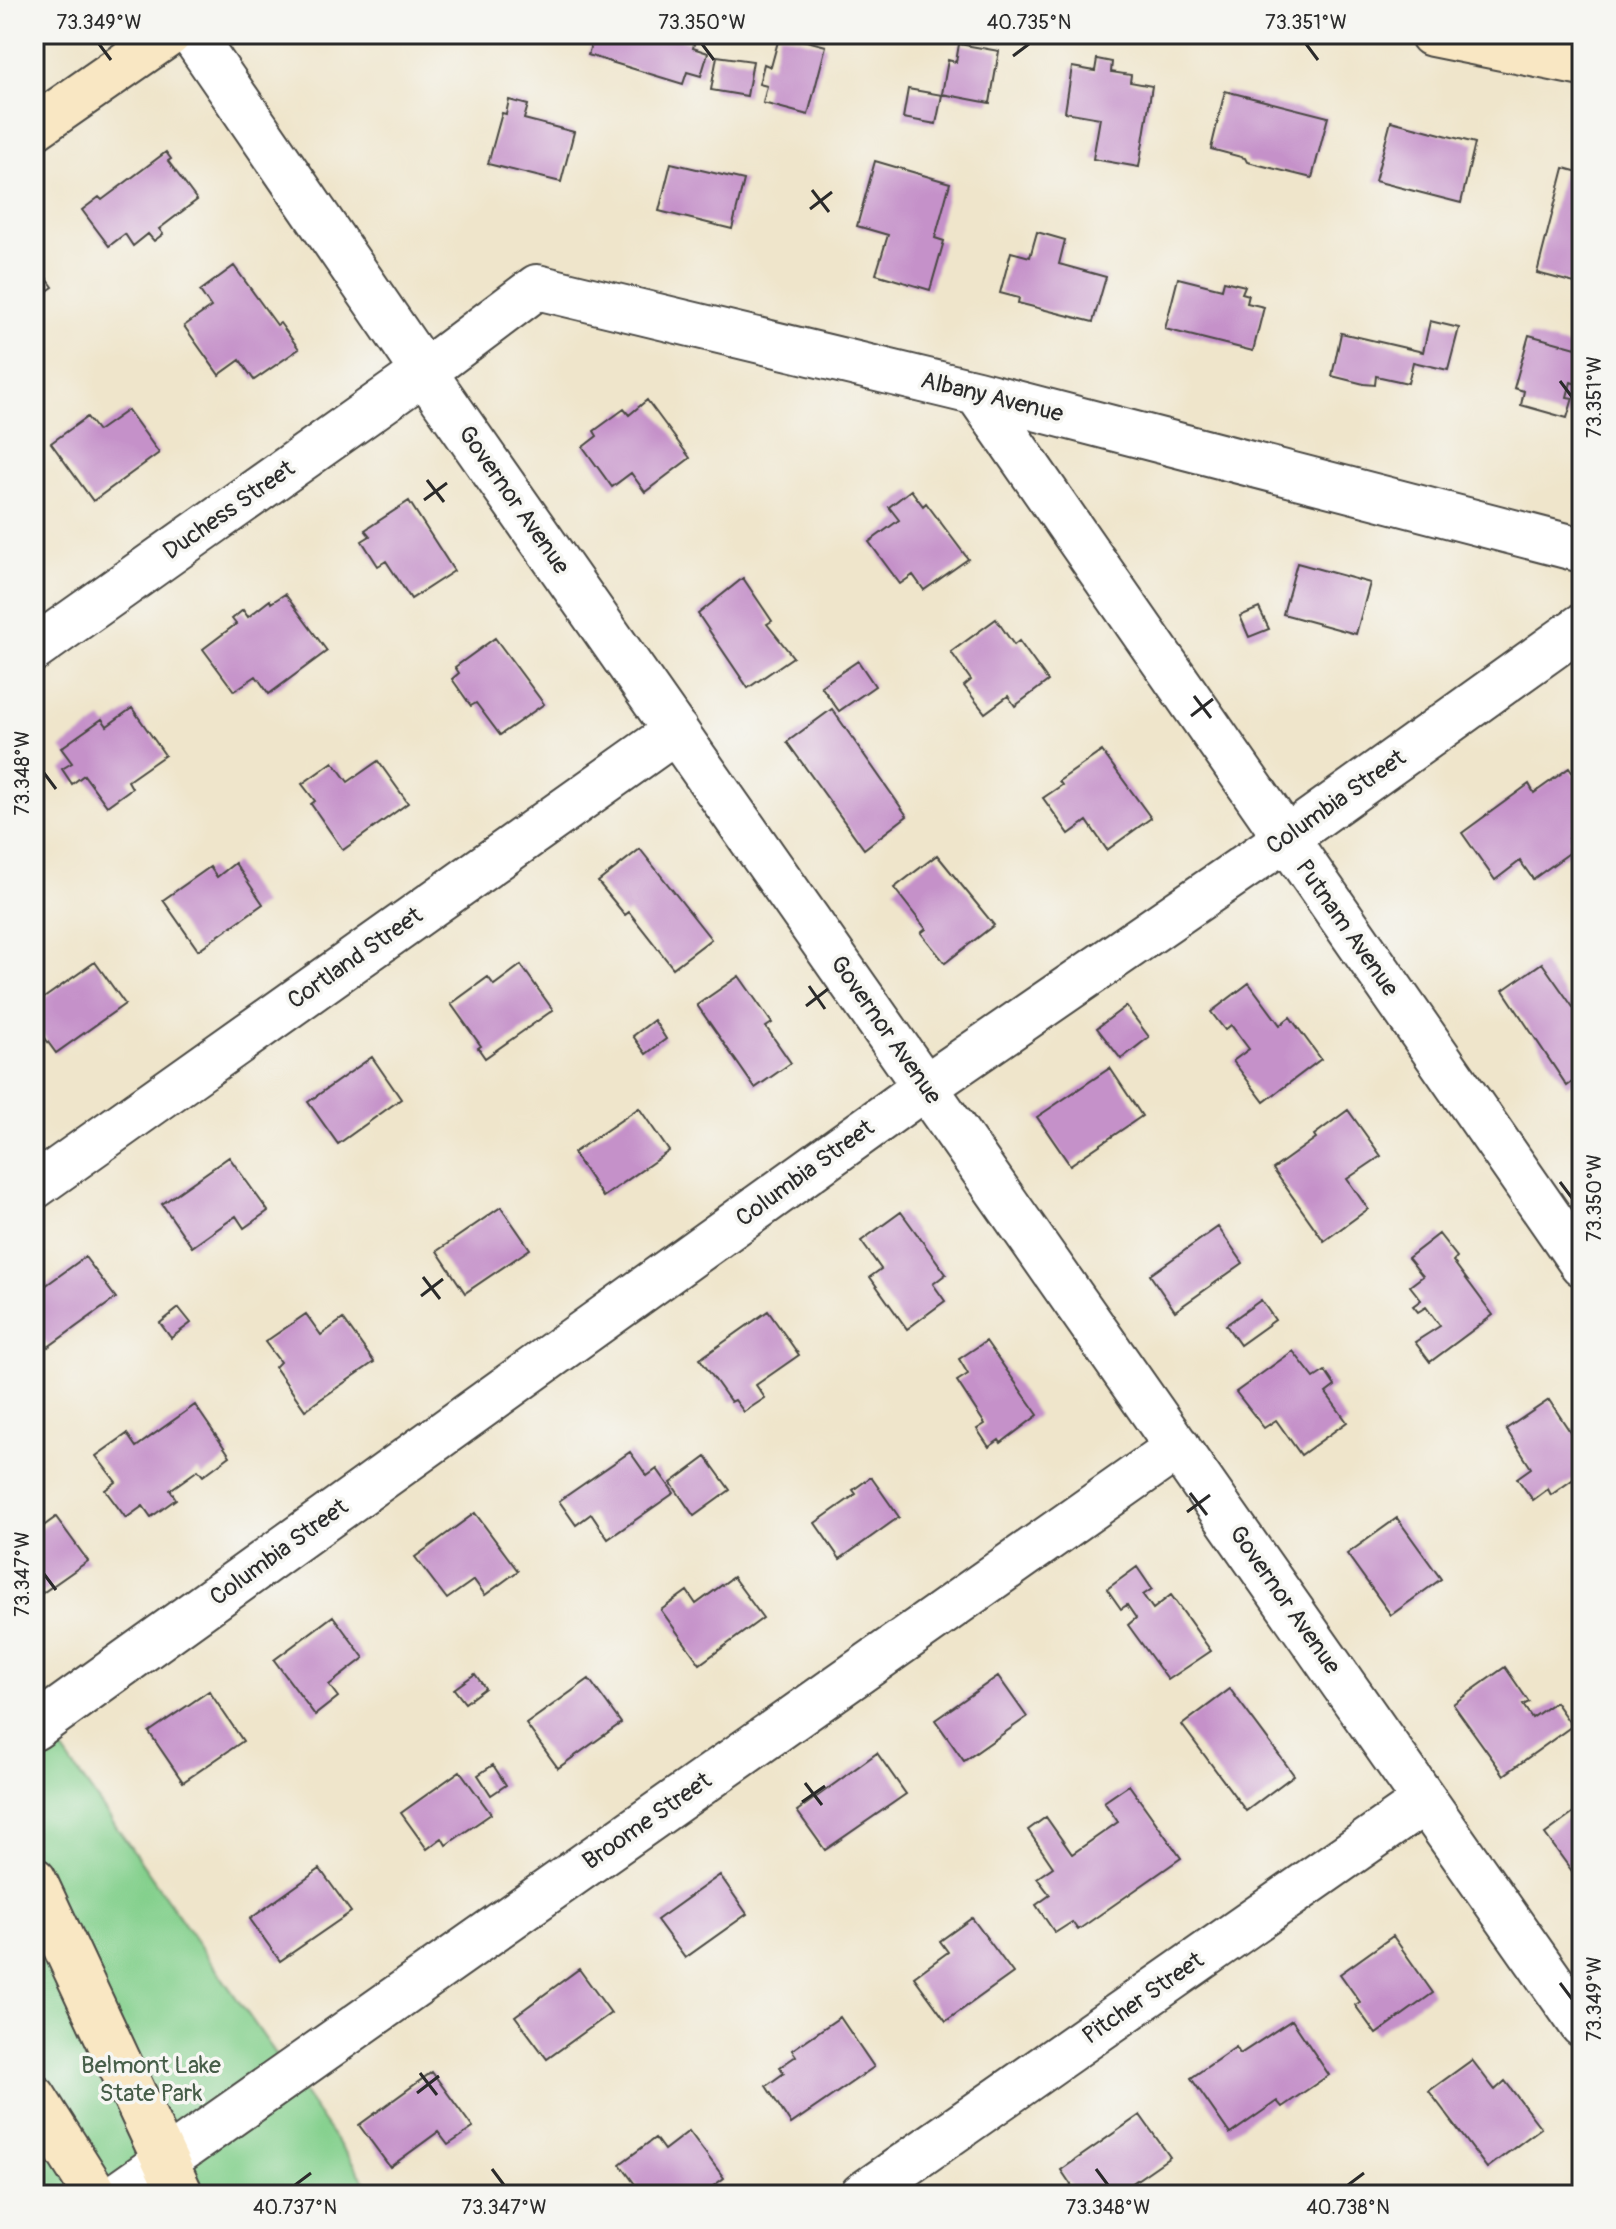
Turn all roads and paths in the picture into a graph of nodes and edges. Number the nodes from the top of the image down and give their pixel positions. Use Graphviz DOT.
graph roads {
  1 [pos="169,34"];
  2 [pos="192,34"];
  3 [pos="1432,34"];
  4 [pos="1582,64"];
  5 [pos="34,128"];
  6 [pos="424,372"];
  7 [pos="977,393"];
  8 [pos="1582,550"];
  9 [pos="1582,626"];
  10 [pos="34,649"];
  11 [pos="676,731"];
  12 [pos="1285,839"];
  13 [pos="925,1087"];
  14 [pos="34,1187"];
  15 [pos="1582,1264"];
  16 [pos="1178,1447"];
  17 [pos="34,1728"];
  18 [pos="1425,1801"];
  19 [pos="34,1880"];
  20 [pos="1582,2025"];
  21 [pos="34,2097"];
  22 [pos="173,2178"];
  23 [pos="96,2195"];
  24 [pos="117,2195"];
  25 [pos="862,2195"];
  1 -- 5 [label="street"];
  2 -- 6 [label="street, Governor Avenue"];
  3 -- 4 [label="street"];
  6 -- 7 [label="street, Albany Avenue"];
  6 -- 10 [label="street, Duchess Street"];
  6 -- 11 [label="street, Governor Avenue"];
  7 -- 8 [label="street, Albany Avenue"];
  7 -- 12 [label="street, Putnam Avenue"];
  9 -- 12 [label="street, Columbia Street"];
  11 -- 13 [label="street, Governor Avenue"];
  11 -- 14 [label="street, Cortland Street"];
  12 -- 13 [label="street, Columbia Street"];
  12 -- 15 [label="street, Putnam Avenue"];
  13 -- 16 [label="street, Governor Avenue"];
  13 -- 17 [label="street, Columbia Street"];
  16 -- 18 [label="street, Governor Avenue"];
  16 -- 22 [label="street, Broome Street"];
  18 -- 20 [label="street, Governor Avenue"];
  18 -- 25 [label="street, Pitcher Street"];
  19 -- 22 [label="street"];
  21 -- 23 [label="street"];
  22 -- 24 [label="street, Broome Street"];
}
